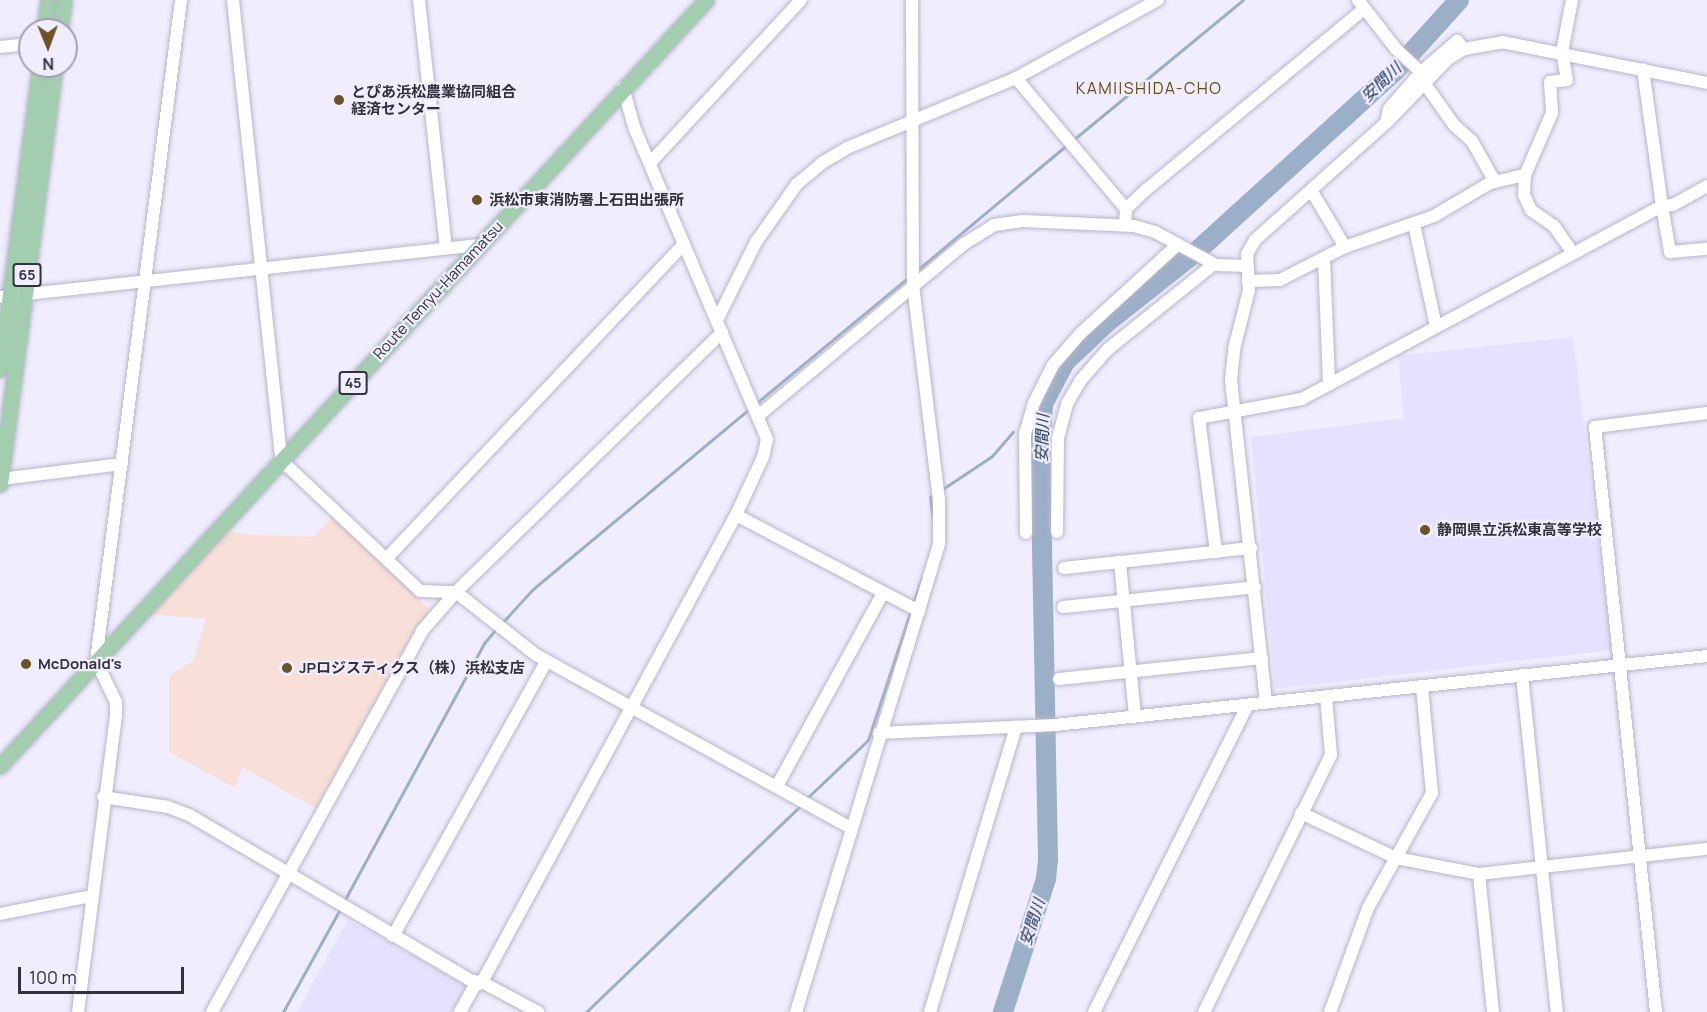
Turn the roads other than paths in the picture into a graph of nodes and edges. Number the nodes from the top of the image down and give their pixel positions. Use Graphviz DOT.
graph roads {
  1 [pos="48,0"];
  2 [pos="64,0"];
  3 [pos="181,0"];
  4 [pos="233,0"];
  5 [pos="419,0"];
  6 [pos="706,0"];
  7 [pos="801,0"];
  8 [pos="912,0"];
  9 [pos="1158,0"];
  10 [pos="1572,0"];
  11 [pos="1361,4"];
  12 [pos="46,18"];
  13 [pos="62,18"];
  14 [pos="18,46"];
  15 [pos="0,48"];
  16 [pos="1562,52"];
  17 [pos="1643,69"];
  18 [pos="1421,76"];
  19 [pos="38,78"];
  20 [pos="53,78"];
  21 [pos="1016,78"];
  22 [pos="1707,83"];
  23 [pos="623,88"];
  24 [pos="912,123"];
  25 [pos="650,163"];
  26 [pos="1525,175"];
  27 [pos="1495,182"];
  28 [pos="1707,186"];
  29 [pos="1311,190"];
  30 [pos="1662,206"];
  31 [pos="1126,209"];
  32 [pos="1414,224"];
  33 [pos="1125,225"];
  34 [pos="684,244"];
  35 [pos="480,245"];
  36 [pos="1177,245"];
  37 [pos="1345,247"];
  38 [pos="446,248"];
  39 [pos="1707,249"];
  40 [pos="1574,253"];
  41 [pos="1324,258"];
  42 [pos="1213,264"];
  43 [pos="1247,266"];
  44 [pos="260,269"];
  45 [pos="1248,281"];
  46 [pos="144,282"];
  47 [pos="913,284"];
  48 [pos="11,296"];
  49 [pos="720,326"];
  50 [pos="1436,327"];
  51 [pos="0,369"];
  52 [pos="1329,385"];
  53 [pos="1236,412"];
  54 [pos="1707,413"];
  55 [pos="757,414"];
  56 [pos="281,460"];
  57 [pos="122,464"];
  58 [pos="1,479"];
  59 [pos="0,484"];
  60 [pos="736,515"];
  61 [pos="1057,532"];
  62 [pos="1026,533"];
  63 [pos="1251,548"];
  64 [pos="1216,552"];
  65 [pos="387,558"];
  66 [pos="1120,562"];
  67 [pos="1064,568"];
  68 [pos="1255,587"];
  69 [pos="456,592"];
  70 [pos="884,593"];
  71 [pos="1124,600"];
  72 [pos="1063,607"];
  73 [pos="919,611"];
  74 [pos="1707,656"];
  75 [pos="1262,658"];
  76 [pos="96,661"];
  77 [pos="547,661"];
  78 [pos="1618,666"];
  79 [pos="1130,672"];
  80 [pos="1522,675"];
  81 [pos="1059,679"];
  82 [pos="1422,687"];
  83 [pos="1326,696"];
  84 [pos="1266,702"];
  85 [pos="1248,705"];
  86 [pos="633,708"];
  87 [pos="1135,716"];
  88 [pos="1016,727"];
  89 [pos="879,733"];
  90 [pos="6,755"];
  91 [pos="0,766"];
  92 [pos="777,786"];
  93 [pos="104,797"];
  94 [pos="1301,813"];
  95 [pos="851,828"];
  96 [pos="1707,849"];
  97 [pos="1639,857"];
  98 [pos="1396,858"];
  99 [pos="1542,867"];
  100 [pos="287,873"];
  101 [pos="1479,874"];
  102 [pos="91,896"];
  103 [pos="0,914"];
  104 [pos="393,936"];
  105 [pos="482,982"];
  106 [pos="78,1012"];
  107 [pos="212,1012"];
  108 [pos="460,1012"];
  109 [pos="538,1012"];
  110 [pos="796,1012"];
  111 [pos="930,1012"];
  112 [pos="1094,1012"];
  113 [pos="1204,1012"];
  114 [pos="1330,1012"];
  115 [pos="1493,1012"];
  116 [pos="1557,1012"];
  117 [pos="1656,1012"];
  1 -- 12 [label="main road"];
  2 -- 13 [label="main road"];
  3 -- 46 [label="street"];
  4 -- 44 [label="street"];
  5 -- 38 [label="street"];
  6 -- 23 [label="main road, Route Tenryu-Hamamatsu / 45"];
  7 -- 25 [label="street"];
  8 -- 24 [label="street"];
  9 -- 21 [label="street"];
  10 -- 16 [label="street"];
  11 -- 18 [label="street"];
  11 -- 31 [label="street"];
  14 -- 15 [label="street"];
  16 -- 17 [label="street"];
  16 -- 18 [label="street"];
  16 -- 26 [label="street"];
  17 -- 22 [label="street"];
  17 -- 30 [label="street"];
  18 -- 27 [label="street"];
  18 -- 29 [label="street"];
  19 -- 48 [label="main road, 65"];
  20 -- 48 [label="main road, 65"];
  21 -- 24 [label="street"];
  21 -- 31 [label="street"];
  23 -- 25 [label="street"];
  23 -- 35 [label="main road, Route Tenryu-Hamamatsu / 45"];
  24 -- 47 [label="street"];
  24 -- 49 [label="street"];
  25 -- 34 [label="street"];
  26 -- 27 [label="street"];
  26 -- 40 [label="street"];
  27 -- 32 [label="street"];
  28 -- 30 [label="street"];
  29 -- 37 [label="street"];
  29 -- 43 [label="street"];
  30 -- 39 [label="street"];
  30 -- 40 [label="street"];
  31 -- 33 [label="street"];
  32 -- 37 [label="street"];
  32 -- 50 [label="street"];
  33 -- 36 [label="street"];
  33 -- 47 [label="street"];
  34 -- 49 [label="street"];
  34 -- 65 [label="street"];
  35 -- 38 [label="street"];
  35 -- 56 [label="main road, Route Tenryu-Hamamatsu / 45"];
  36 -- 42 [label="street"];
  36 -- 62 [label="street"];
  37 -- 41 [label="street"];
  38 -- 44 [label="street"];
  40 -- 50 [label="street"];
  41 -- 45 [label="street"];
  41 -- 52 [label="street"];
  42 -- 43 [label="street"];
  42 -- 61 [label="street"];
  43 -- 45 [label="street"];
  44 -- 46 [label="street"];
  44 -- 56 [label="street"];
  45 -- 53 [label="street"];
  46 -- 48 [label="street"];
  46 -- 57 [label="street"];
  47 -- 55 [label="street"];
  47 -- 73 [label="street"];
  48 -- 51 [label="main road, 65"];
  48 -- 58 [label="main road, 65"];
  49 -- 55 [label="street"];
  49 -- 69 [label="street"];
  50 -- 52 [label="street"];
  52 -- 53 [label="street"];
  53 -- 63 [label="street"];
  53 -- 64 [label="street"];
  54 -- 78 [label="street"];
  55 -- 60 [label="street"];
  56 -- 65 [label="street"];
  56 -- 76 [label="main road, Route Tenryu-Hamamatsu / 45"];
  57 -- 58 [label="street"];
  57 -- 76 [label="street"];
  58 -- 59 [label="main road, 65"];
  60 -- 70 [label="street"];
  60 -- 86 [label="street"];
  63 -- 64 [label="street"];
  63 -- 68 [label="street"];
  64 -- 66 [label="street"];
  65 -- 69 [label="street"];
  66 -- 67 [label="street"];
  66 -- 71 [label="street"];
  68 -- 71 [label="street"];
  68 -- 75 [label="street"];
  69 -- 77 [label="street"];
  69 -- 100 [label="street"];
  70 -- 73 [label="street"];
  70 -- 92 [label="street"];
  71 -- 72 [label="street"];
  71 -- 79 [label="street"];
  73 -- 89 [label="street"];
  74 -- 78 [label="street"];
  75 -- 79 [label="street"];
  75 -- 84 [label="street"];
  76 -- 90 [label="main road, Route Tenryu-Hamamatsu / 45"];
  76 -- 93 [label="street"];
  77 -- 86 [label="street"];
  77 -- 104 [label="street"];
  78 -- 80 [label="street"];
  78 -- 97 [label="street"];
  79 -- 81 [label="street"];
  79 -- 87 [label="street"];
  80 -- 82 [label="street"];
  80 -- 99 [label="street"];
  82 -- 83 [label="street"];
  82 -- 98 [label="street"];
  83 -- 84 [label="street"];
  83 -- 94 [label="street"];
  84 -- 85 [label="street"];
  85 -- 87 [label="street"];
  85 -- 112 [label="street"];
  86 -- 92 [label="street"];
  86 -- 105 [label="street"];
  87 -- 88 [label="street"];
  88 -- 89 [label="street"];
  88 -- 111 [label="street"];
  89 -- 95 [label="street"];
  90 -- 91 [label="main road, Route Tenryu-Hamamatsu / 45"];
  92 -- 95 [label="street"];
  93 -- 100 [label="street"];
  93 -- 102 [label="street"];
  94 -- 98 [label="street"];
  94 -- 113 [label="street"];
  95 -- 110 [label="street"];
  96 -- 97 [label="street"];
  97 -- 99 [label="street"];
  97 -- 117 [label="street"];
  98 -- 101 [label="street"];
  98 -- 114 [label="street"];
  99 -- 101 [label="street"];
  99 -- 116 [label="street"];
  100 -- 104 [label="street"];
  100 -- 107 [label="street"];
  101 -- 115 [label="street"];
  102 -- 103 [label="street"];
  102 -- 106 [label="street"];
  104 -- 105 [label="street"];
  105 -- 108 [label="street"];
  105 -- 109 [label="street"];
}
